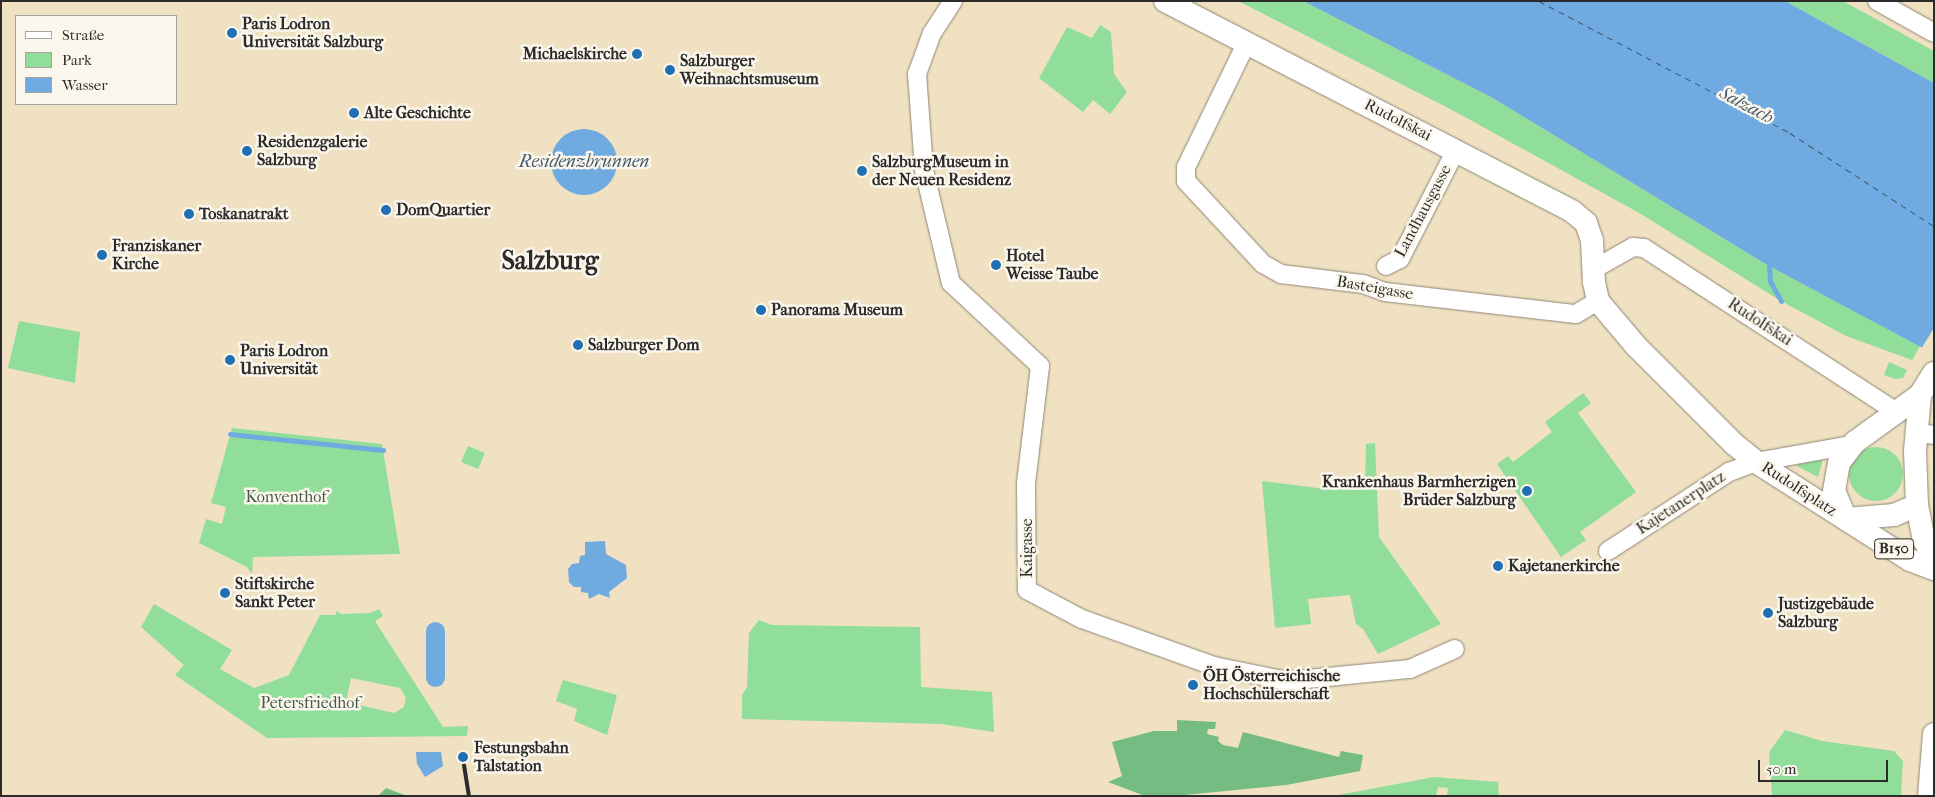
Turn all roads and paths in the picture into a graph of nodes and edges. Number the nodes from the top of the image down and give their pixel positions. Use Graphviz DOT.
graph roads {
  1 [pos="953,1"];
  2 [pos="1165,1"];
  3 [pos="1876,1"];
  4 [pos="1934,33"];
  5 [pos="1247,42"];
  6 [pos="1456,150"];
  7 [pos="1386,266"];
  8 [pos="1594,269"];
  9 [pos="1598,302"];
  10 [pos="1927,384"];
  11 [pos="1897,412"];
  12 [pos="1925,434"];
  13 [pos="1851,445"];
  14 [pos="1756,462"];
  15 [pos="1916,505"];
  16 [pos="1846,519"];
  17 [pos="1608,551"];
  18 [pos="1934,556"];
  19 [pos="1934,569"];
  20 [pos="1455,649"];
  21 [pos="1934,734"];
  22 [pos="1929,796"];
  1 -- 20 [label="street, Kaigasse"];
  2 -- 5 [label="main road, Rudolfskai"];
  3 -- 4 [label="street"];
  5 -- 6 [label="main road, Rudolfskai"];
  5 -- 9 [label="street, Basteigasse"];
  6 -- 7 [label="street, Landhausgasse"];
  6 -- 8 [label="main road, Rudolfskai"];
  8 -- 9 [label="main road, Rudolfskai"];
  8 -- 11 [label="street, Rudolfskai"];
  9 -- 14 [label="main road"];
  10 -- 11 [label="main road, Rudolfsplatz / B150"];
  10 -- 12 [label="main road, Rudolfsplatz / B150"];
  11 -- 13 [label="main road, Rudolfsplatz / B150"];
  12 -- 15 [label="main road, Rudolfsplatz / B150"];
  13 -- 14 [label="street, Rudolfsplatz"];
  13 -- 16 [label="main road, Rudolfsplatz / B150"];
  14 -- 16 [label="main road, Rudolfsplatz"];
  14 -- 17 [label="street, Kajetanerplatz"];
  15 -- 16 [label="main road, Rudolfsplatz"];
  15 -- 18 [label="main road, Rudolfsplatz / B150"];
  16 -- 19 [label="main road, Rudolfsplatz / B150"];
  21 -- 22 [label="main road"];
}
